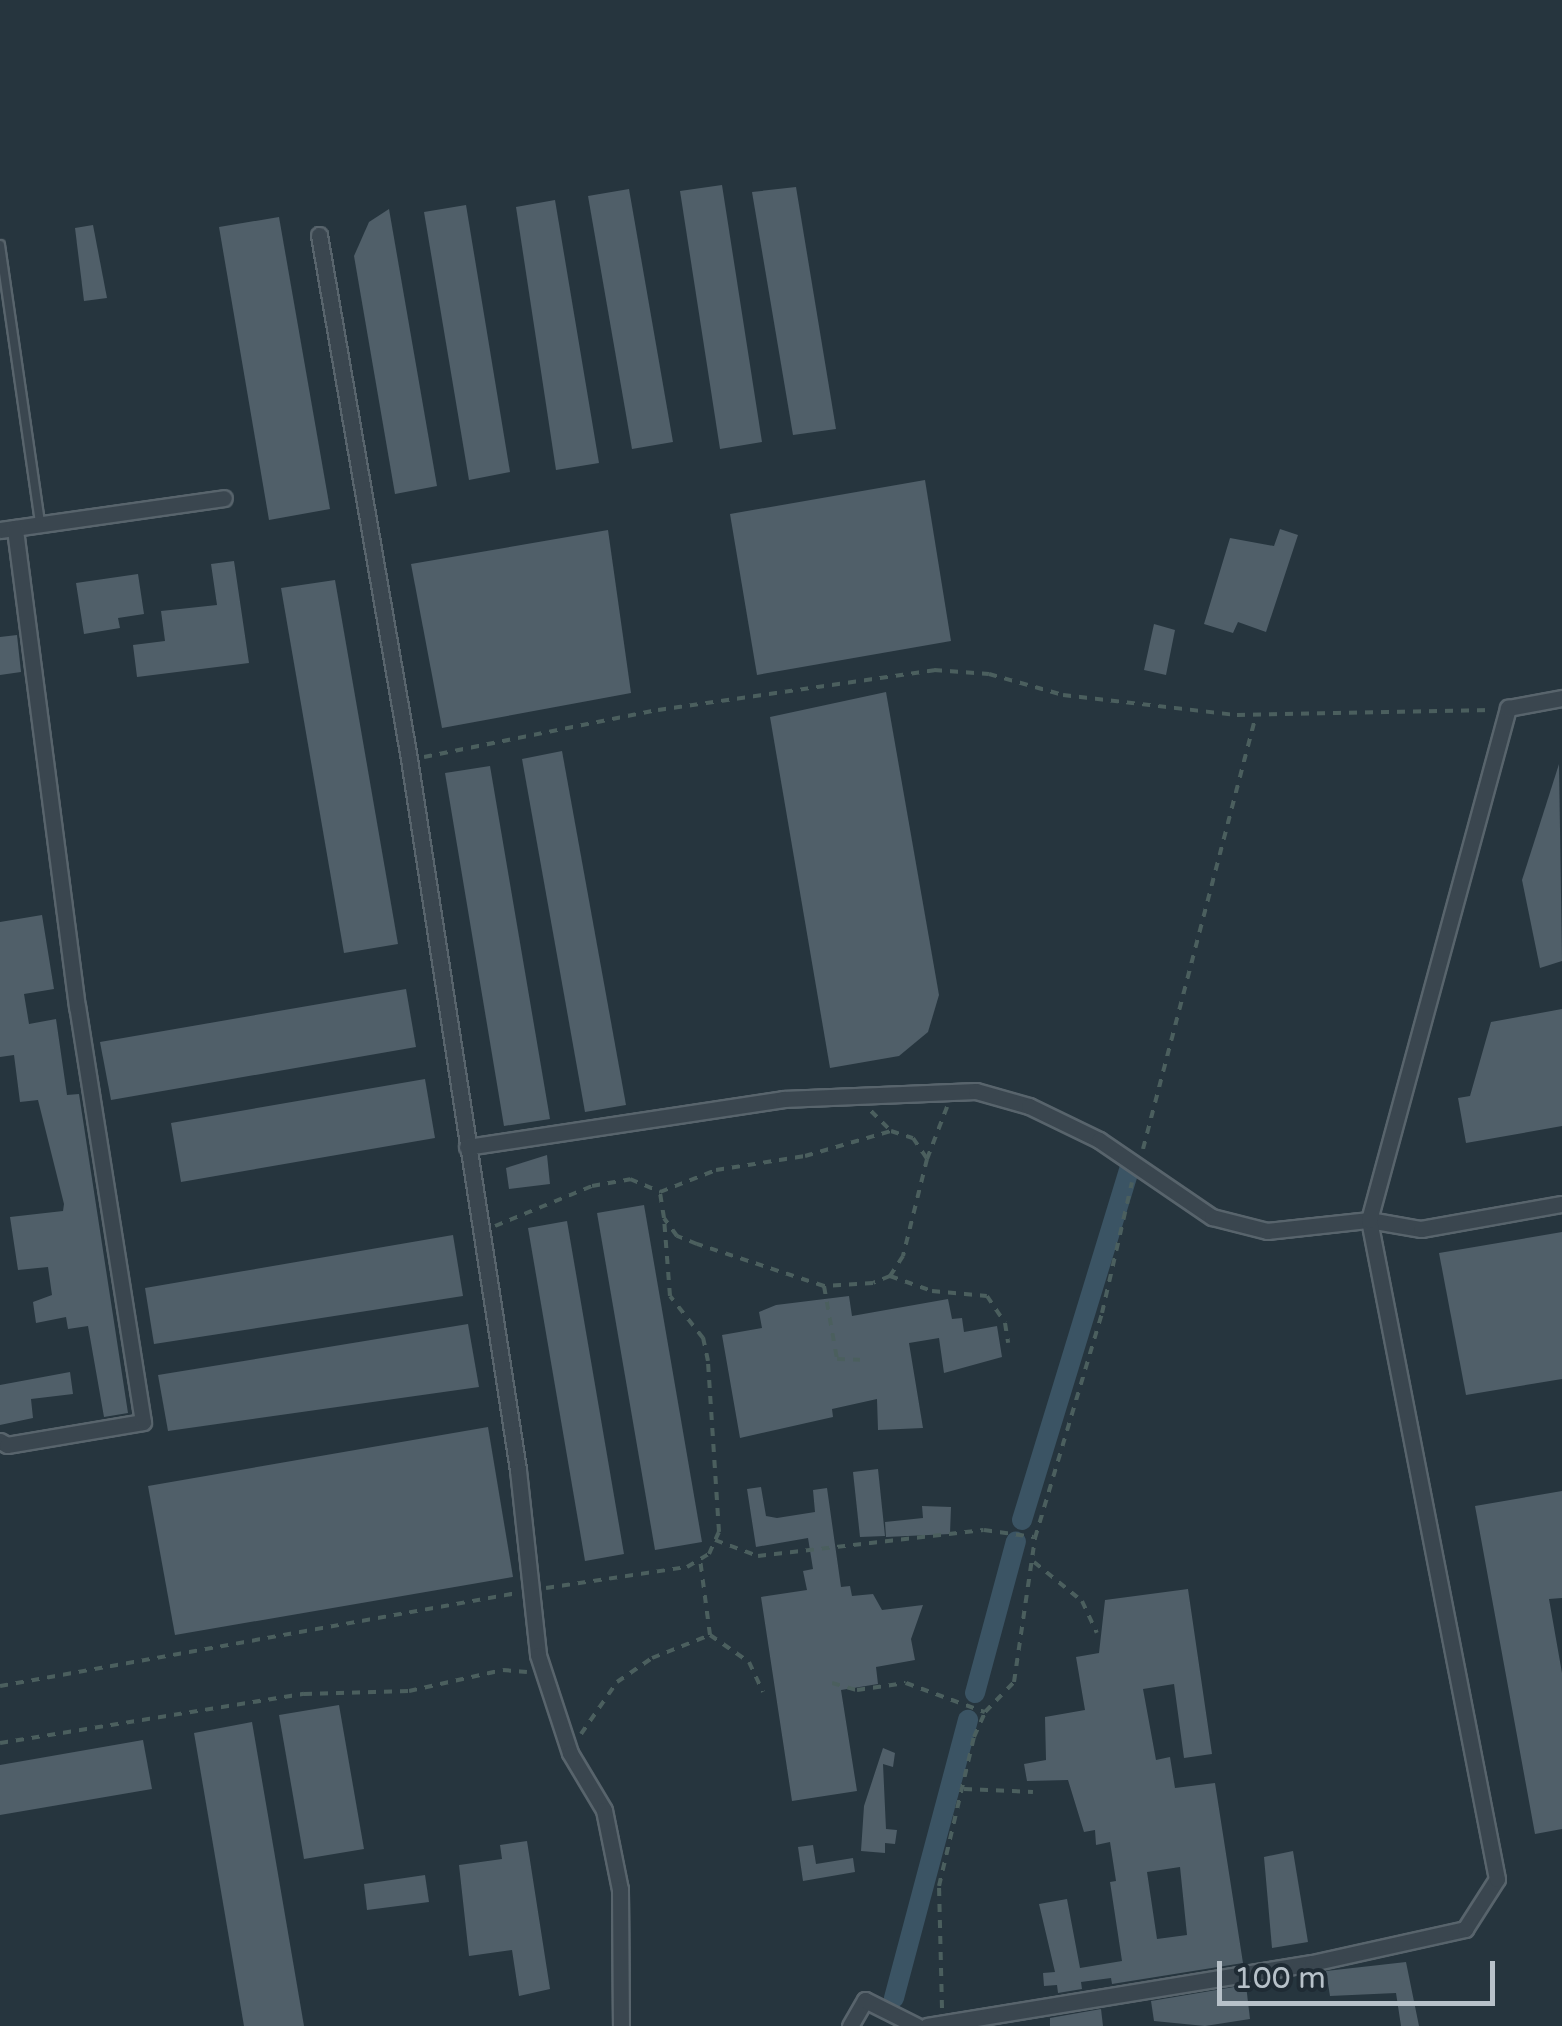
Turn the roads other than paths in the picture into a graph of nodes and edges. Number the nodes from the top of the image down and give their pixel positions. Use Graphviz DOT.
graph roads {
  1 [pos="319,236"];
  2 [pos="0,245"];
  3 [pos="224,498"];
  4 [pos="40,524"];
  5 [pos="7,529"];
  6 [pos="1562,698"];
  7 [pos="467,1146"];
  8 [pos="1562,1204"];
  9 [pos="1369,1220"];
  10 [pos="0,1440"];
  11 [pos="935,2025"];
  12 [pos="620,2026"];
  13 [pos="850,2026"];
  14 [pos="916,2026"];
  1 -- 7 [label="street"];
  2 -- 4 [label="lane"];
  3 -- 4 [label="street"];
  4 -- 5 [label="street"];
  5 -- 10 [label="street"];
  6 -- 9 [label="street"];
  7 -- 9 [label="street"];
  7 -- 12 [label="street"];
  8 -- 9 [label="street"];
  9 -- 11 [label="street"];
  13 -- 14 [label="street"];
}
